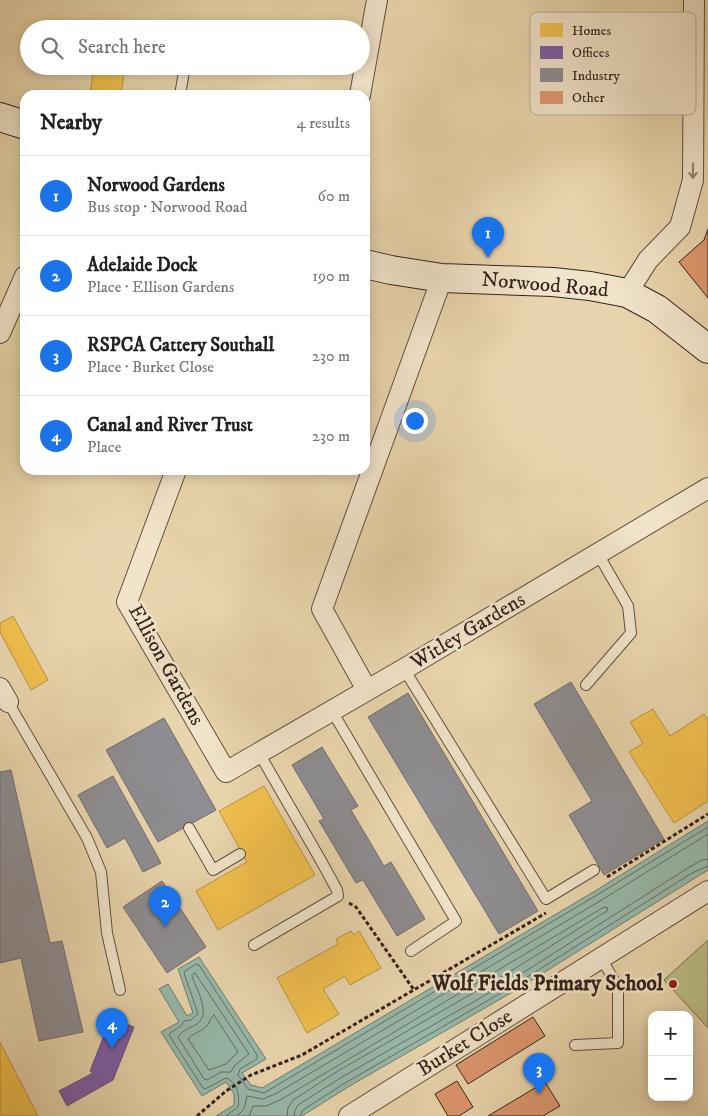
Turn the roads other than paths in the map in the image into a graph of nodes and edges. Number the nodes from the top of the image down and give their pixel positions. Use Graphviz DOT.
graph roads {
  1 [pos="377,0"];
  2 [pos="370,39"];
  3 [pos="183,75"];
  4 [pos="364,75"];
  5 [pos="181,90"];
  6 [pos="361,90"];
  7 [pos="693,115"];
  8 [pos="0,117"];
  9 [pos="20,123"];
  10 [pos="370,265"];
  11 [pos="442,278"];
  12 [pos="20,287"];
  13 [pos="627,293"];
  14 [pos="0,333"];
  15 [pos="708,349"];
  16 [pos="174,475"];
  17 [pos="708,488"];
  18 [pos="598,554"];
  19 [pos="404,669"];
  20 [pos="586,685"];
  21 [pos="367,690"];
  22 [pos="4,695"];
  23 [pos="332,711"];
  24 [pos="259,753"];
  25 [pos="226,772"];
  26 [pos="189,828"];
  27 [pos="240,854"];
  28 [pos="594,870"];
  29 [pos="708,891"];
  30 [pos="254,945"];
  31 [pos="411,951"];
  32 [pos="601,958"];
  33 [pos="120,990"];
  34 [pos="575,1045"];
  35 [pos="349,1116"];
  1 -- 2 [label="street"];
  3 -- 5 [label="lane"];
  4 -- 6 [label="street"];
  7 -- 13 [label="street, one-way"];
  8 -- 9 [label="street"];
  10 -- 11 [label="street, Norwood Road"];
  11 -- 13 [label="street, Norwood Road"];
  11 -- 21 [label="street"];
  12 -- 14 [label="street"];
  13 -- 15 [label="street, Norwood Road"];
  16 -- 25 [label="street, Ellison Gardens"];
  17 -- 18 [label="street, Witley Gardens"];
  18 -- 19 [label="street, Witley Gardens"];
  18 -- 20 [label="lane"];
  19 -- 21 [label="street, Witley Gardens"];
  19 -- 28 [label="lane"];
  21 -- 23 [label="street, Witley Gardens"];
  22 -- 33 [label="lane"];
  23 -- 24 [label="street, Witley Gardens"];
  23 -- 31 [label="lane"];
  24 -- 25 [label="street, Witley Gardens"];
  24 -- 30 [label="lane"];
  26 -- 27 [label="lane"];
  29 -- 32 [label="street, Burket Close"];
  32 -- 34 [label="lane"];
  32 -- 35 [label="street, Burket Close"];
}
